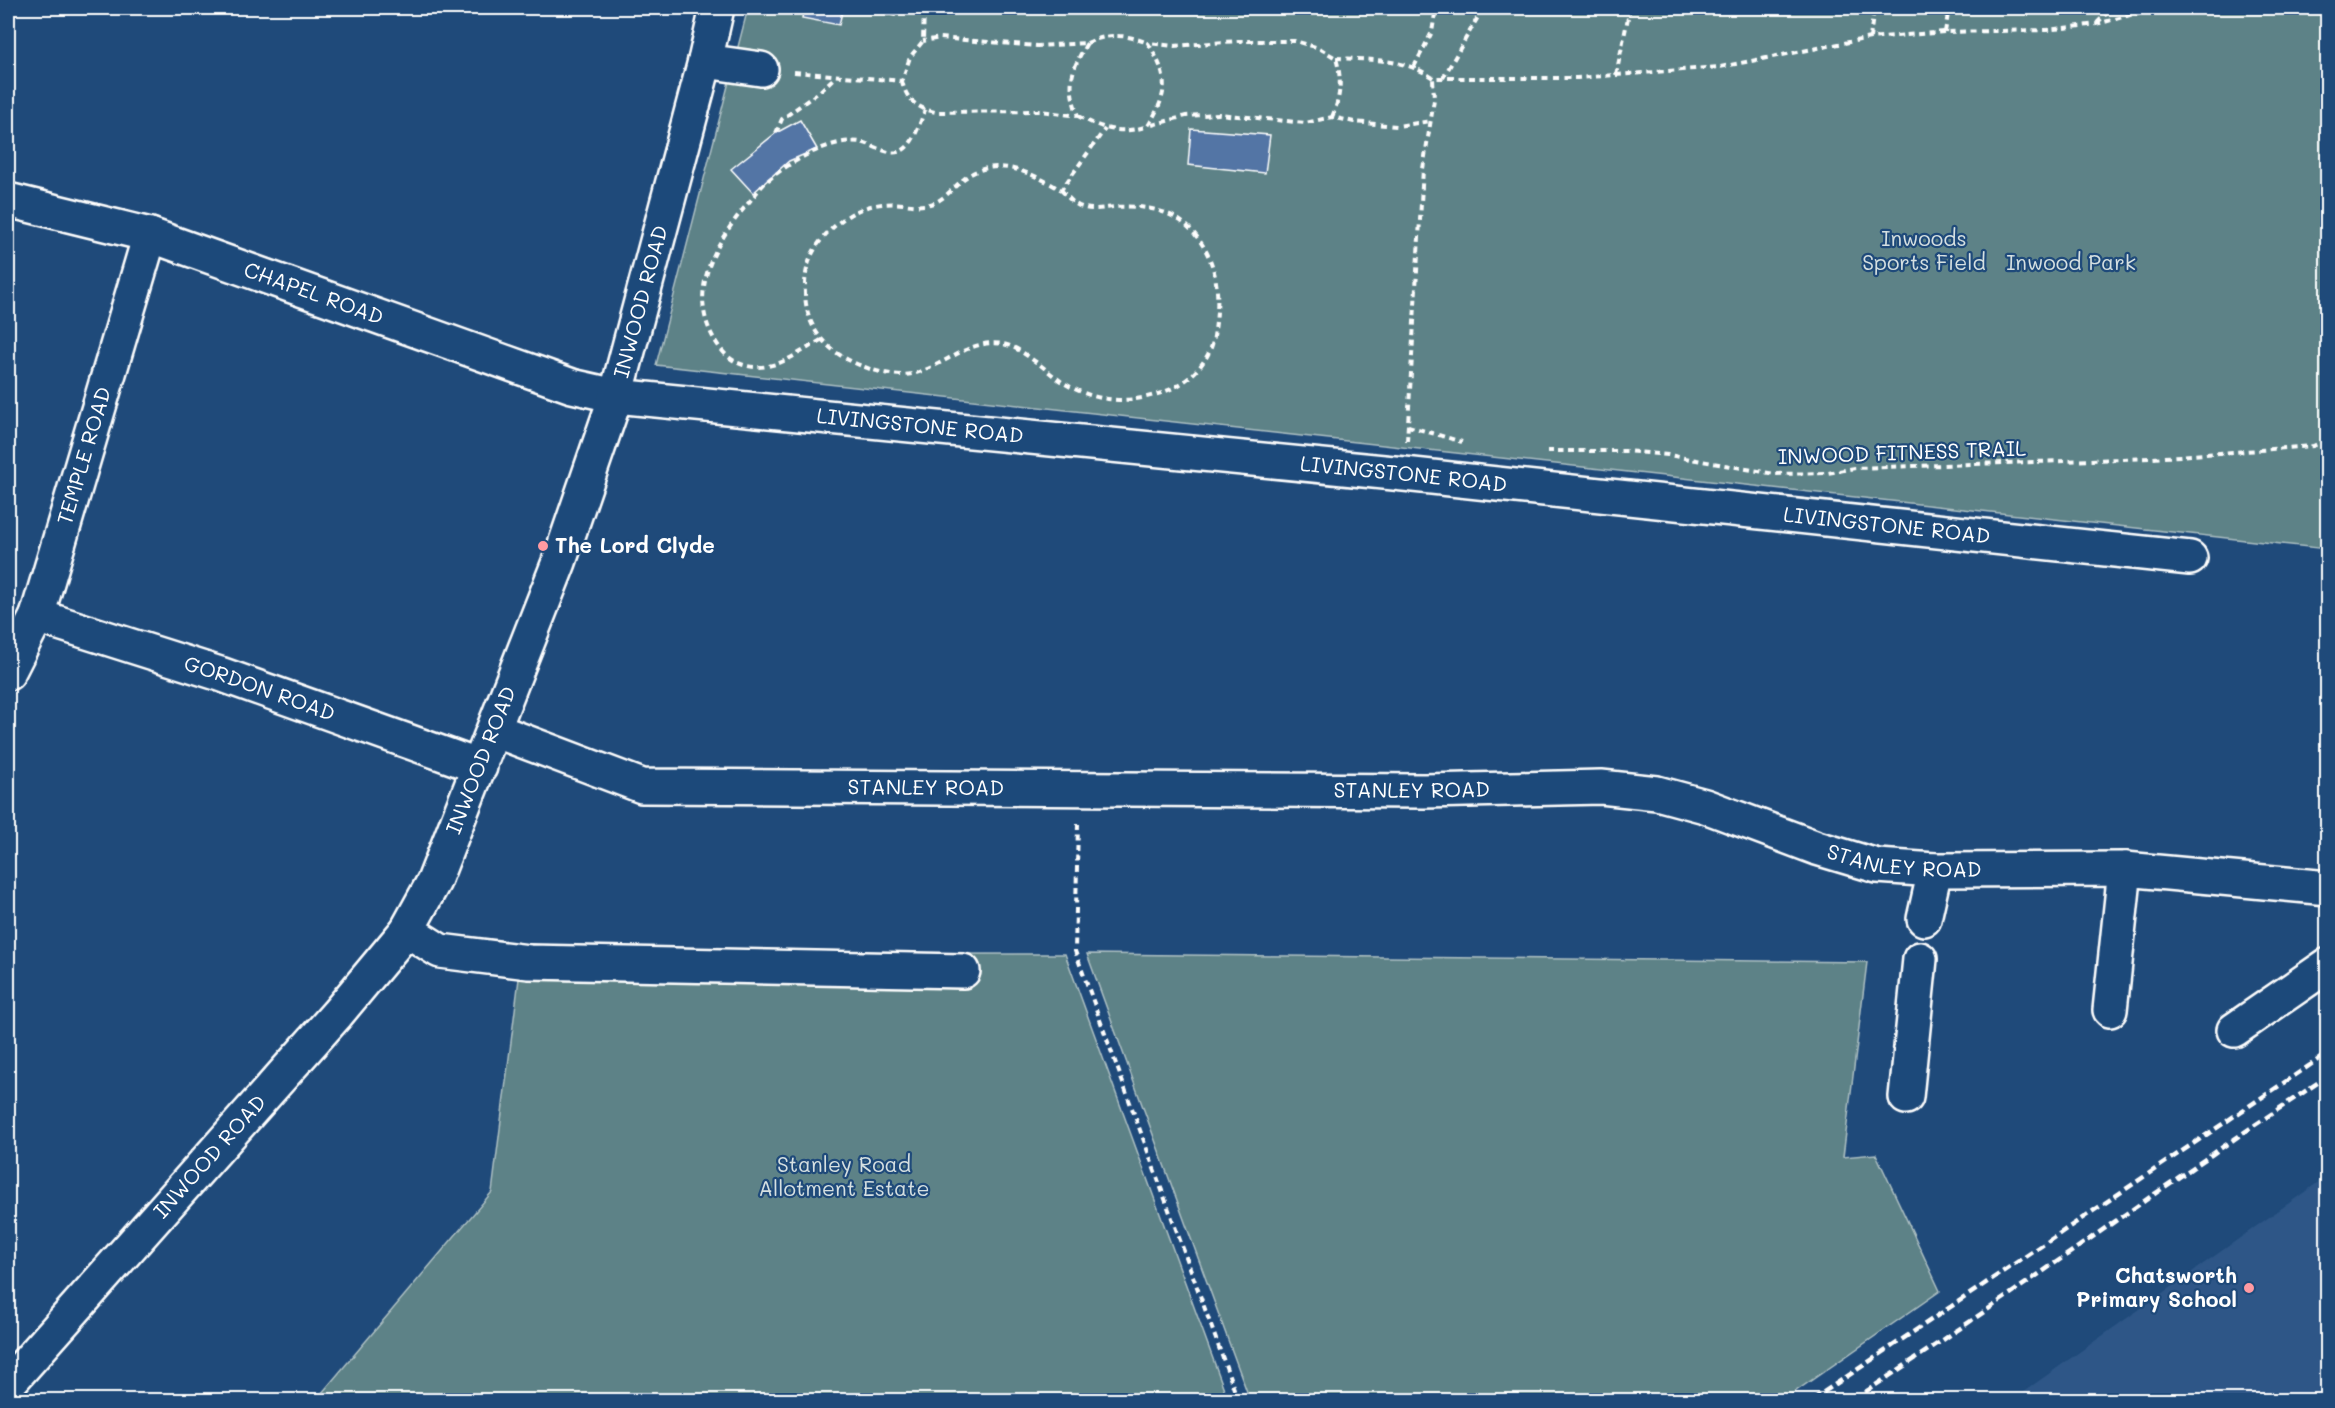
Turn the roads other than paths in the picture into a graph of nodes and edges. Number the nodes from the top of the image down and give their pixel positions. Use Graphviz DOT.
graph roads {
  1 [pos="717,8"];
  2 [pos="705,61"];
  3 [pos="761,69"];
  4 [pos="8,200"];
  5 [pos="150,235"];
  6 [pos="616,396"];
  7 [pos="2190,558"];
  8 [pos="37,616"];
  9 [pos="8,673"];
  10 [pos="494,730"];
  11 [pos="480,767"];
  12 [pos="2125,869"];
  13 [pos="1935,870"];
  14 [pos="2328,888"];
  15 [pos="1924,919"];
  16 [pos="406,930"];
  17 [pos="1920,959"];
  18 [pos="2328,965"];
  19 [pos="963,971"];
  20 [pos="2110,1010"];
  21 [pos="2234,1030"];
  22 [pos="1906,1097"];
  23 [pos="8,1384"];
  1 -- 2 [label="street, INWOOD ROAD"];
  2 -- 3 [label="street"];
  2 -- 6 [label="street, INWOOD ROAD"];
  4 -- 5 [label="street, CHAPEL ROAD"];
  5 -- 6 [label="street, CHAPEL ROAD"];
  5 -- 8 [label="street, TEMPLE ROAD"];
  6 -- 7 [label="street, LIVINGSTONE ROAD"];
  6 -- 10 [label="street, INWOOD ROAD"];
  8 -- 9 [label="street, TEMPLE ROAD"];
  8 -- 11 [label="street, GORDON ROAD"];
  10 -- 11 [label="street, INWOOD ROAD"];
  10 -- 13 [label="street, STANLEY ROAD"];
  11 -- 16 [label="street, INWOOD ROAD"];
  12 -- 13 [label="street, STANLEY ROAD"];
  12 -- 14 [label="street, STANLEY ROAD"];
  12 -- 20 [label="street"];
  13 -- 15 [label="street"];
  16 -- 19 [label="street"];
  16 -- 23 [label="street, INWOOD ROAD"];
  17 -- 22 [label="street"];
  18 -- 21 [label="street"];
}
